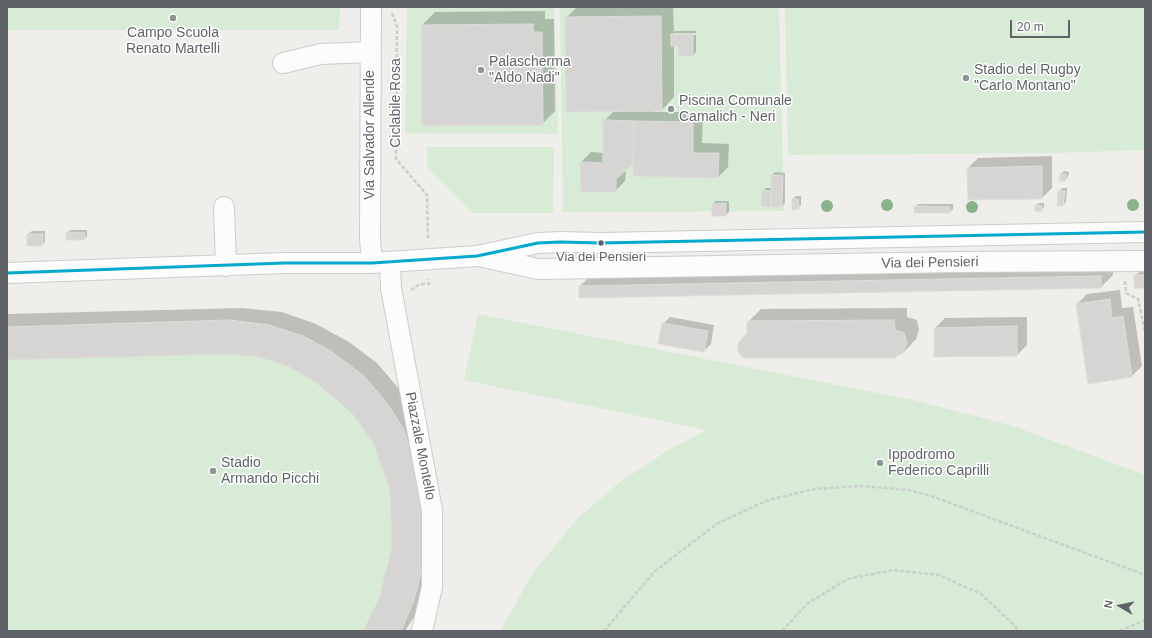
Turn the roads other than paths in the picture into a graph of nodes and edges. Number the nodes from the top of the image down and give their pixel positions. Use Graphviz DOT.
graph roads {
  1 [pos="371,7"];
  2 [pos="370,52"];
  3 [pos="283,63"];
  4 [pos="224,207"];
  5 [pos="1145,232"];
  6 [pos="478,256"];
  7 [pos="1145,261"];
  8 [pos="381,263"];
  9 [pos="226,266"];
  10 [pos="7,273"];
  11 [pos="422,631"];
  1 -- 2 [label="street, Via Salvador Allende"];
  2 -- 3 [label="street"];
  2 -- 8 [label="street, Via Salvador Allende"];
  4 -- 9 [label="street"];
  5 -- 6 [label="street, Via dei Pensieri"];
  6 -- 7 [label="street, Via dei Pensieri"];
  6 -- 8 [label="street, Via dei Pensieri"];
  8 -- 9 [label="street, Via dei Pensieri"];
  8 -- 11 [label="street, Piazzale Montello"];
  9 -- 10 [label="street, Via dei Pensieri"];
}
